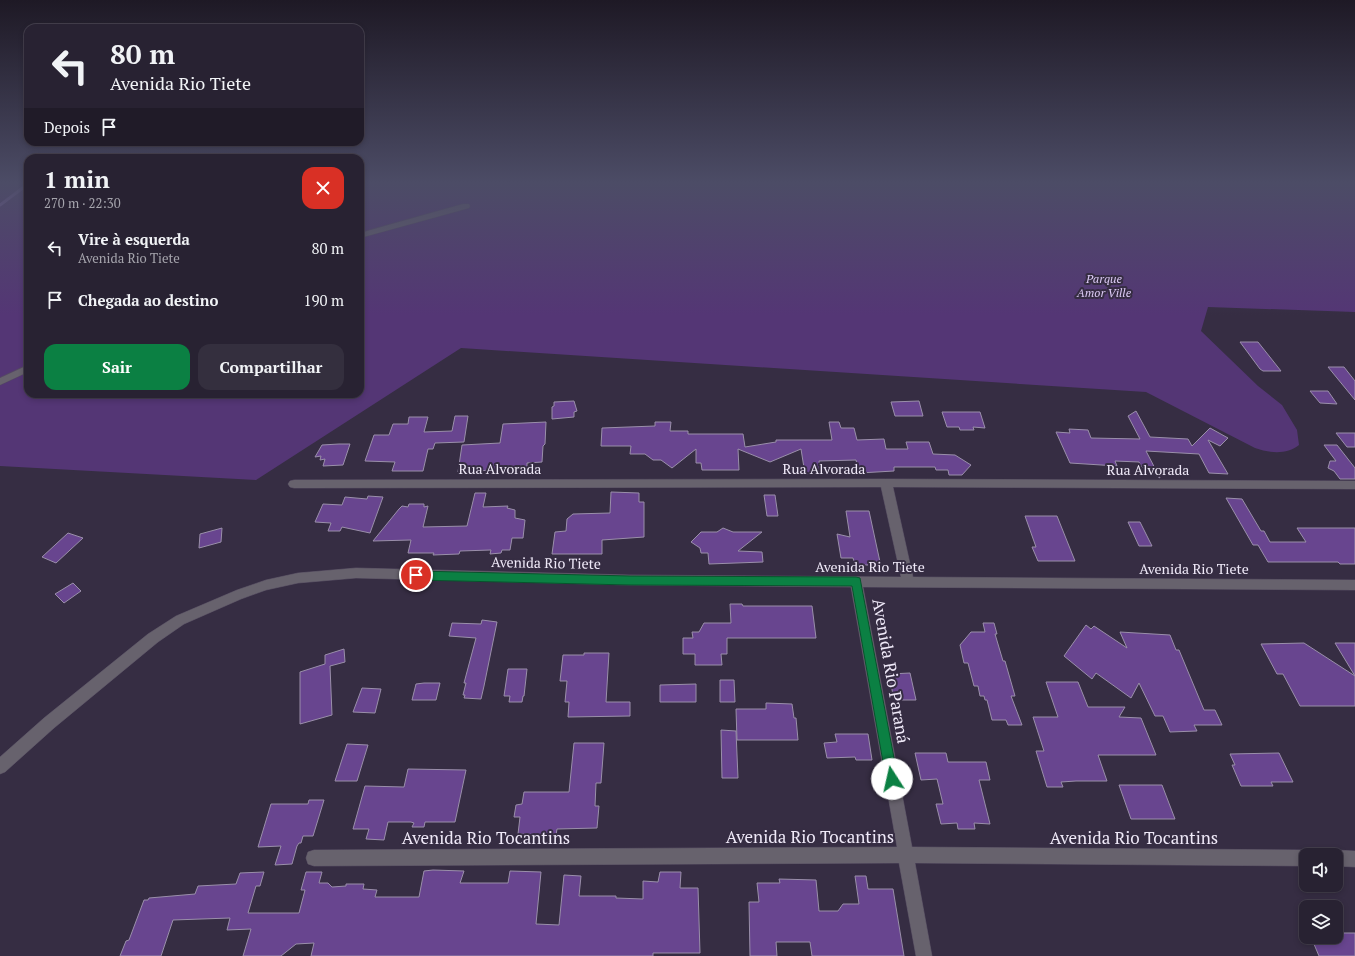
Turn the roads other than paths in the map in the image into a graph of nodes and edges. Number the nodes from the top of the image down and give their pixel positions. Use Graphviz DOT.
graph roads {
  1 [pos="393,227"];
  2 [pos="364,235"];
  3 [pos="24,370"];
  4 [pos="0,382"];
  5 [pos="294,484"];
  6 [pos="886,484"];
  7 [pos="1355,485"];
  8 [pos="856,582"];
  9 [pos="908,582"];
  10 [pos="1355,585"];
  11 [pos="0,767"];
  12 [pos="905,855"];
  13 [pos="314,858"];
  14 [pos="1299,858"];
  15 [pos="1343,858"];
  16 [pos="1355,858"];
  17 [pos="924,956"];
  1 -- 2 [label="street"];
  3 -- 4 [label="street"];
  5 -- 6 [label="street, Rua Alvorada"];
  6 -- 7 [label="street, Rua Alvorada"];
  6 -- 9 [label="street"];
  8 -- 9 [label="street, Avenida Rio Tiete"];
  8 -- 11 [label="street, Avenida Rio Tiete"];
  8 -- 12 [label="street, Avenida Rio Paraná"];
  9 -- 10 [label="street, Avenida Rio Tiete"];
  12 -- 13 [label="street, Avenida Rio Tocantins"];
  12 -- 14 [label="street, Avenida Rio Tocantins"];
  12 -- 17 [label="street, Avenida Rio Paraná"];
  15 -- 16 [label="street"];
}
